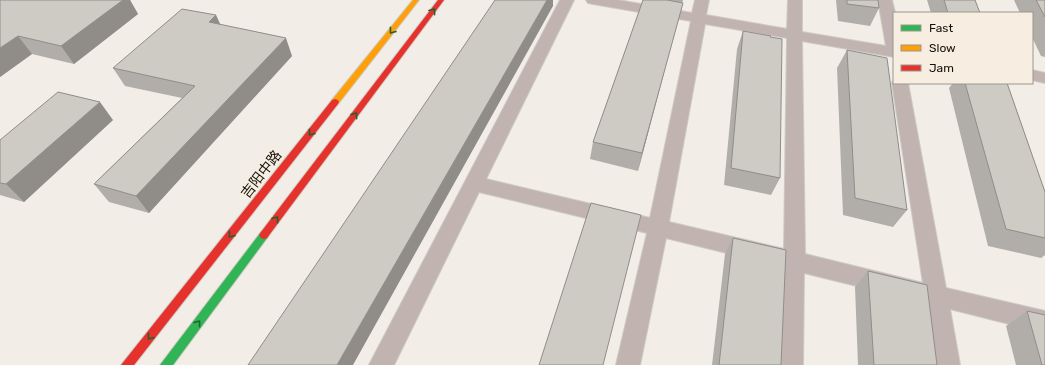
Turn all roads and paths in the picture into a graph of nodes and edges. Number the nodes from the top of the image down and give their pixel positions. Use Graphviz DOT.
graph roads {
  1 [pos="416,0"];
  2 [pos="441,0"];
  3 [pos="567,0"];
  4 [pos="593,0"];
  5 [pos="702,0"];
  6 [pos="795,0"];
  7 [pos="885,0"];
  8 [pos="699,18"];
  9 [pos="796,35"];
  10 [pos="893,43"];
  11 [pos="893,52"];
  12 [pos="1033,75"];
  13 [pos="1045,78"];
  14 [pos="900,84"];
  15 [pos="473,184"];
  16 [pos="658,228"];
  17 [pos="794,261"];
  18 [pos="937,296"];
  19 [pos="1045,322"];
  20 [pos="127,365"];
  21 [pos="166,365"];
  22 [pos="381,365"];
  23 [pos="628,365"];
  24 [pos="792,365"];
  25 [pos="948,365"];
  1 -- 20 [label="main road, 吉阳中路, one-way"];
  21 -- 2 [label="main road, one-way"];
  3 -- 15 [label="lane"];
  4 -- 8 [label="lane"];
  5 -- 8 [label="lane"];
  6 -- 9 [label="lane"];
  7 -- 10 [label="lane"];
  8 -- 9 [label="lane"];
  8 -- 16 [label="lane"];
  9 -- 11 [label="lane"];
  9 -- 17 [label="lane"];
  12 -- 13 [label="lane"];
  14 -- 18 [label="lane"];
  15 -- 16 [label="lane"];
  15 -- 22 [label="lane"];
  16 -- 17 [label="lane"];
  16 -- 23 [label="lane"];
  17 -- 18 [label="lane"];
  17 -- 24 [label="lane"];
  18 -- 19 [label="lane"];
  18 -- 25 [label="lane"];
}
